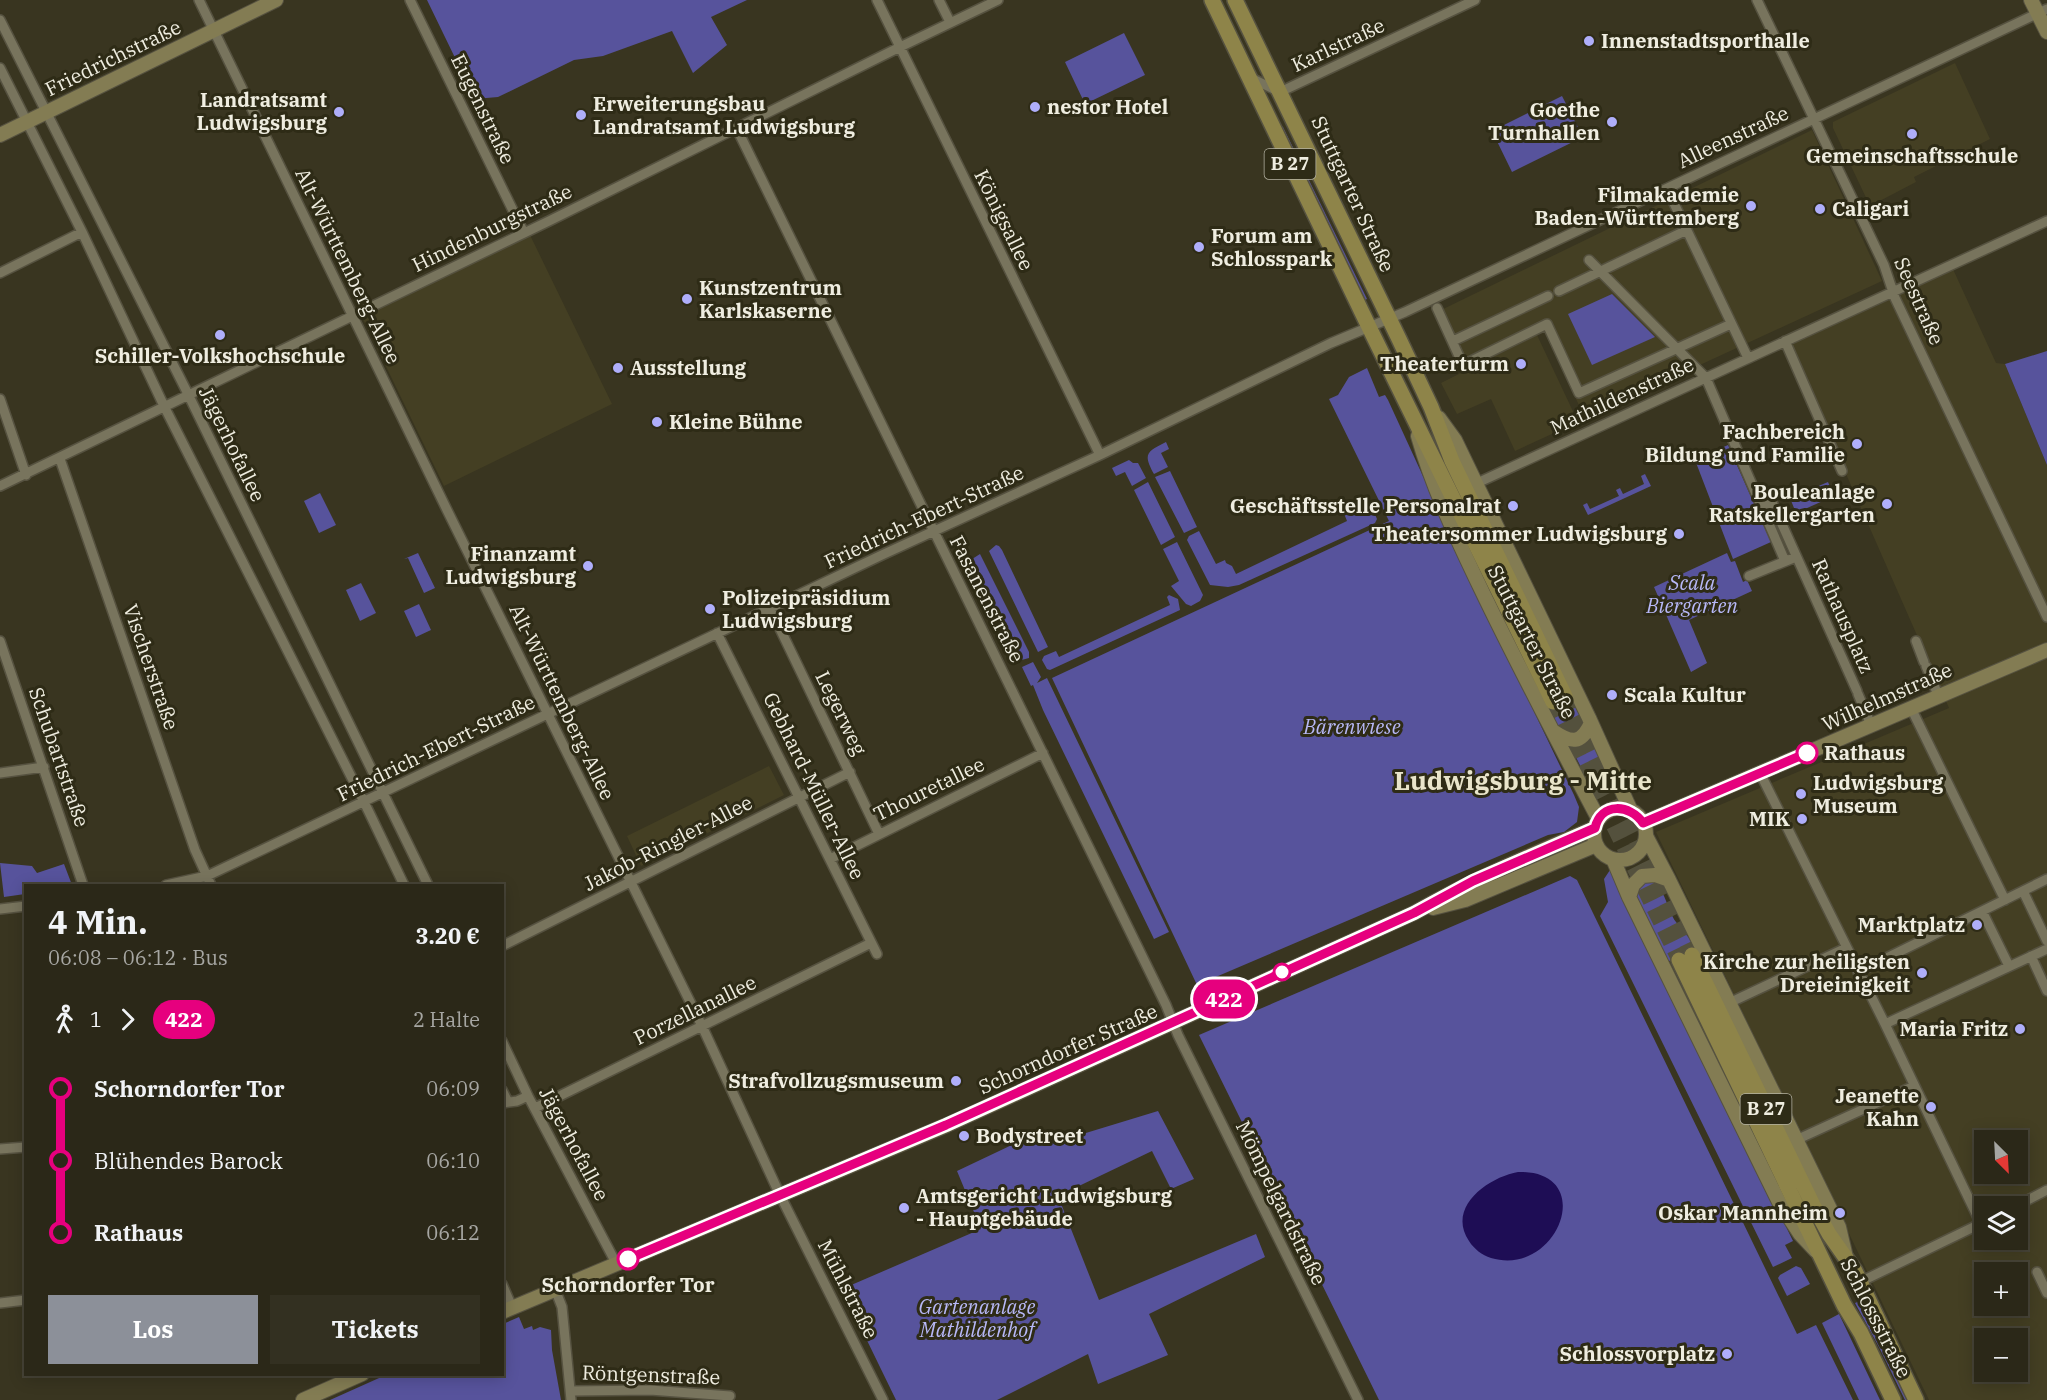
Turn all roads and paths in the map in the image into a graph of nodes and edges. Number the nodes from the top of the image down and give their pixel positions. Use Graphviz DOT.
graph roads {
  1 [pos="199,0"];
  2 [pos="276,0"];
  3 [pos="410,0"];
  4 [pos="877,0"];
  5 [pos="939,0"];
  6 [pos="998,0"];
  7 [pos="1212,0"];
  8 [pos="1235,0"];
  9 [pos="1475,0"];
  10 [pos="1757,0"];
  11 [pos="2031,0"];
  12 [pos="2042,11"];
  13 [pos="0,20"];
  14 [pos="950,22"];
  15 [pos="214,30"];
  16 [pos="2047,32"];
  17 [pos="900,46"];
  18 [pos="0,68"];
  19 [pos="1249,76"];
  20 [pos="1280,92"];
  21 [pos="46,113"];
  22 [pos="1814,119"];
  23 [pos="26,122"];
  24 [pos="736,129"];
  25 [pos="0,135"];
  26 [pos="1670,195"];
  27 [pos="2047,221"];
  28 [pos="1687,231"];
  29 [pos="82,232"];
  30 [pos="524,233"];
  31 [pos="1589,260"];
  32 [pos="1600,272"];
  33 [pos="0,273"];
  34 [pos="1558,291"];
  35 [pos="1893,291"];
  36 [pos="1548,296"];
  37 [pos="1437,308"];
  38 [pos="353,316"];
  39 [pos="1389,319"];
  40 [pos="1731,324"];
  41 [pos="1369,327"];
  42 [pos="1453,341"];
  43 [pos="1785,341"];
  44 [pos="1677,349"];
  45 [pos="1748,358"];
  46 [pos="1706,378"];
  47 [pos="188,394"];
  48 [pos="0,399"];
  49 [pos="164,406"];
  50 [pos="1431,407"];
  51 [pos="1412,414"];
  52 [pos="1100,455"];
  53 [pos="60,459"];
  54 [pos="1842,471"];
  55 [pos="26,475"];
  56 [pos="1475,484"];
  57 [pos="0,486"];
  58 [pos="1761,507"];
  59 [pos="933,532"];
  60 [pos="1796,557"];
  61 [pos="1785,561"];
  62 [pos="1749,576"];
  63 [pos="770,609"];
  64 [pos="2047,618"];
  65 [pos="717,633"];
  66 [pos="0,641"];
  67 [pos="1916,641"];
  68 [pos="2047,650"];
  69 [pos="1938,695"];
  70 [pos="1911,708"];
  71 [pos="548,715"];
  72 [pos="1591,723"];
  73 [pos="1871,725"];
  74 [pos="1552,731"];
  75 [pos="1043,753"];
  76 [pos="44,767"];
  77 [pos="850,772"];
  78 [pos="0,773"];
  79 [pos="1760,773"];
  80 [pos="383,794"];
  81 [pos="799,798"];
  82 [pos="364,803"];
  83 [pos="1631,811"];
  84 [pos="1597,823"];
  85 [pos="1645,830"];
  86 [pos="879,834"];
  87 [pos="1596,845"];
  88 [pos="830,859"];
  89 [pos="1613,859"];
  90 [pos="2047,879"];
  91 [pos="1670,880"];
  92 [pos="209,881"];
  93 [pos="630,882"];
  94 [pos="83,884"];
  95 [pos="177,884"];
  96 [pos="404,884"];
  97 [pos="428,884"];
  98 [pos="2023,891"];
  99 [pos="1629,897"];
  100 [pos="2005,900"];
  101 [pos="24,906"];
  102 [pos="0,909"];
  103 [pos="1982,911"];
  104 [pos="1414,913"];
  105 [pos="2047,941"];
  106 [pos="872,943"];
  107 [pos="504,945"];
  108 [pos="1846,948"];
  109 [pos="2047,949"];
  110 [pos="877,954"];
  111 [pos="2031,956"];
  112 [pos="2009,966"];
  113 [pos="1858,972"];
  114 [pos="2047,991"];
  115 [pos="1729,1003"];
  116 [pos="1172,1023"];
  117 [pos="1885,1024"];
  118 [pos="702,1026"];
  119 [pos="504,1045"];
  120 [pos="1914,1086"];
  121 [pos="528,1096"];
  122 [pos="505,1102"];
  123 [pos="535,1108"];
  124 [pos="1796,1140"];
  125 [pos="24,1147"];
  126 [pos="0,1149"];
  127 [pos="2047,1190"];
  128 [pos="780,1195"];
  129 [pos="2028,1200"];
  130 [pos="1974,1205"];
  131 [pos="1974,1227"];
  132 [pos="1821,1256"];
  133 [pos="1847,1259"];
  134 [pos="616,1263"];
  135 [pos="2037,1272"];
  136 [pos="1860,1282"];
  137 [pos="555,1289"];
  138 [pos="2047,1293"];
  139 [pos="504,1294"];
  140 [pos="24,1300"];
  141 [pos="0,1303"];
  142 [pos="507,1310"];
  143 [pos="357,1376"];
  144 [pos="571,1396"];
  145 [pos="730,1396"];
  146 [pos="303,1400"];
  147 [pos="883,1400"];
  148 [pos="1358,1400"];
  149 [pos="1893,1400"];
  150 [pos="1916,1400"];
  1 -- 15 [label="street, Alt-Württemberg-Allee"];
  2 -- 15 [label="main road, Friedrichstraße"];
  3 -- 30 [label="street, Eugenstraße"];
  4 -- 17 [label="street, Königsallee"];
  5 -- 14 [label="street"];
  6 -- 14 [label="street, Hindenburgstraße"];
  7 -- 19 [label="main road, Stuttgarter Straße / B 27"];
  8 -- 20 [label="main road, Stuttgarter Straße / B 27"];
  9 -- 20 [label="street, Karlstraße"];
  10 -- 22 [label="street, Seestraße"];
  11 -- 12 [label="main road"];
  12 -- 16 [label="main road"];
  12 -- 22 [label="street, Alleenstraße"];
  13 -- 21 [label="street, Jägerhofallee"];
  14 -- 17 [label="street, Hindenburgstraße"];
  15 -- 21 [label="main road, Friedrichstraße"];
  15 -- 38 [label="street, Alt-Württemberg-Allee"];
  17 -- 24 [label="street, Hindenburgstraße"];
  17 -- 52 [label="street, Königsallee"];
  18 -- 23 [label="street"];
  19 -- 20 [label="street, Karlstraße"];
  19 -- 41 [label="main road, Stuttgarter Straße / B 27"];
  20 -- 39 [label="main road, Stuttgarter Straße / B 27"];
  21 -- 23 [label="main road, Friedrichstraße"];
  21 -- 47 [label="street, Jägerhofallee"];
  22 -- 35 [label="street, Seestraße"];
  22 -- 39 [label="street, Alleenstraße"];
  23 -- 25 [label="main road, Friedrichstraße"];
  23 -- 29 [label="street"];
  24 -- 30 [label="street, Hindenburgstraße"];
  24 -- 59 [label="street, Fasanenstraße"];
  26 -- 28 [label="street"];
  27 -- 35 [label="street, Mathildenstraße"];
  28 -- 32 [label="street"];
  28 -- 40 [label="street"];
  29 -- 33 [label="street"];
  29 -- 49 [label="street"];
  30 -- 38 [label="street, Hindenburgstraße"];
  31 -- 32 [label="street"];
  32 -- 34 [label="street"];
  32 -- 44 [label="street"];
  35 -- 43 [label="street, Mathildenstraße"];
  35 -- 64 [label="street, Seestraße"];
  36 -- 42 [label="street"];
  37 -- 42 [label="street"];
  38 -- 47 [label="street, Hindenburgstraße"];
  38 -- 71 [label="street, Alt-Württemberg-Allee"];
  39 -- 41 [label="street, Alleenstraße"];
  39 -- 50 [label="main road, Stuttgarter Straße / B 27"];
  40 -- 44 [label="street"];
  40 -- 45 [label="street"];
  41 -- 51 [label="main road, Stuttgarter Straße / B 27"];
  41 -- 52 [label="street, Friedrich-Ebert-Straße"];
  42 -- 44 [label="street"];
  43 -- 45 [label="street, Mathildenstraße"];
  43 -- 54 [label="street"];
  44 -- 46 [label="street"];
  45 -- 46 [label="street, Mathildenstraße"];
  46 -- 56 [label="street, Mathildenstraße"];
  46 -- 58 [label="street, Rathausplatz"];
  47 -- 49 [label="street, Hindenburgstraße"];
  47 -- 80 [label="street, Jägerhofallee"];
  48 -- 55 [label="street"];
  49 -- 53 [label="street, Hindenburgstraße"];
  49 -- 82 [label="street"];
  50 -- 51 [label="main road, Stuttgarter Straße / B 27"];
  50 -- 56 [label="main road, Stuttgarter Straße"];
  51 -- 74 [label="main road, Stuttgarter Straße"];
  52 -- 59 [label="street, Friedrich-Ebert-Straße"];
  53 -- 55 [label="street, Hindenburgstraße"];
  53 -- 92 [label="street, Vischerstraße"];
  55 -- 57 [label="street, Hindenburgstraße"];
  56 -- 72 [label="main road, Stuttgarter Straße"];
  58 -- 60 [label="street, Rathausplatz"];
  58 -- 61 [label="street, Rathausplatz"];
  59 -- 63 [label="street, Friedrich-Ebert-Straße"];
  59 -- 75 [label="street, Fasanenstraße"];
  60 -- 61 [label="street, Rathausplatz"];
  60 -- 73 [label="street, Rathausplatz"];
  61 -- 62 [label="street, Rathausplatz"];
  63 -- 65 [label="street, Friedrich-Ebert-Straße"];
  63 -- 77 [label="street, Legerweg"];
  65 -- 71 [label="street, Friedrich-Ebert-Straße"];
  65 -- 81 [label="street, Gebhard-Müller-Allee"];
  66 -- 76 [label="street, Schubartstraße"];
  67 -- 69 [label="street"];
  68 -- 69 [label="main road, Wilhelmstraße"];
  69 -- 70 [label="main road, Wilhelmstraße"];
  70 -- 73 [label="main road, Wilhelmstraße"];
  70 -- 100 [label="street"];
  71 -- 80 [label="street, Friedrich-Ebert-Straße"];
  71 -- 93 [label="street, Alt-Württemberg-Allee"];
  72 -- 74 [label="main road"];
  72 -- 83 [label="main road, Stuttgarter Straße"];
  73 -- 79 [label="main road, Wilhelmstraße"];
  74 -- 84 [label="main road, Stuttgarter Straße"];
  75 -- 86 [label="street, Thouretallee"];
  75 -- 116 [label="street, Fasanenstraße"];
  76 -- 78 [label="street"];
  76 -- 94 [label="street, Schubartstraße"];
  77 -- 81 [label="street, Jakob-Ringler-Allee"];
  77 -- 86 [label="street, Legerweg"];
  79 -- 85 [label="main road, Wilhelmstraße"];
  79 -- 108 [label="street"];
  80 -- 82 [label="street, Friedrich-Ebert-Straße"];
  80 -- 97 [label="street, Jägerhofallee"];
  81 -- 88 [label="street, Gebhard-Müller-Allee"];
  81 -- 93 [label="street, Jakob-Ringler-Allee"];
  82 -- 92 [label="street, Friedrich-Ebert-Straße"];
  82 -- 96 [label="street"];
  83 -- 84 [label="main road"];
  83 -- 85 [label="main road"];
  84 -- 87 [label="main road"];
  84 -- 104 [label="main road, Schorndorfer Straße"];
  85 -- 89 [label="main road"];
  85 -- 91 [label="main road, Schlossstraße"];
  86 -- 88 [label="street, Thouretallee"];
  87 -- 89 [label="main road"];
  87 -- 104 [label="main road, Schorndorfer Straße"];
  88 -- 106 [label="street, Gebhard-Müller-Allee"];
  89 -- 99 [label="main road, Schlossstraße"];
  90 -- 98 [label="street"];
  91 -- 99 [label="main road"];
  91 -- 115 [label="main road, Schlossstraße"];
  92 -- 95 [label="street, Friedrich-Ebert-Straße"];
  93 -- 107 [label="street, Jakob-Ringler-Allee"];
  93 -- 118 [label="street, Alt-Württemberg-Allee"];
  98 -- 100 [label="street"];
  98 -- 105 [label="street"];
  99 -- 132 [label="main road, Schlossstraße"];
  100 -- 103 [label="street"];
  101 -- 102 [label="street"];
  103 -- 112 [label="street"];
  103 -- 113 [label="street"];
  104 -- 116 [label="main road, Schorndorfer Straße"];
  106 -- 110 [label="street, Gebhard-Müller-Allee"];
  106 -- 118 [label="street, Porzellanallee"];
  108 -- 113 [label="street"];
  108 -- 115 [label="street"];
  109 -- 111 [label="street"];
  111 -- 112 [label="street"];
  111 -- 114 [label="street"];
  112 -- 117 [label="street"];
  113 -- 117 [label="street"];
  115 -- 124 [label="main road, Schlossstraße"];
  116 -- 128 [label="main road, Schorndorfer Straße"];
  116 -- 148 [label="street, Mömpelgardstraße"];
  117 -- 120 [label="street"];
  118 -- 123 [label="street, Porzellanallee"];
  118 -- 128 [label="street, Alt-Württemberg-Allee"];
  119 -- 121 [label="street, Jägerhofallee"];
  120 -- 124 [label="street"];
  120 -- 130 [label="street"];
  121 -- 122 [label="street"];
  121 -- 123 [label="street, Jägerhofallee"];
  123 -- 134 [label="street, Jägerhofallee"];
  124 -- 133 [label="main road, Schlossstraße"];
  125 -- 126 [label="street"];
  127 -- 129 [label="street"];
  128 -- 134 [label="main road, Schorndorfer Straße"];
  128 -- 147 [label="street, Mühlstraße"];
  131 -- 136 [label="street"];
  132 -- 133 [label="main road, Schlossstraße / B 27"];
  132 -- 149 [label="main road, Schlossstraße / B 27"];
  133 -- 136 [label="main road, Schlossstraße / B 27"];
  134 -- 137 [label="main road, Schorndorfer Straße"];
  135 -- 138 [label="street"];
  136 -- 150 [label="main road, Schlossstraße / B 27"];
  137 -- 142 [label="main road, Schorndorfer Straße"];
  137 -- 144 [label="street"];
  139 -- 142 [label="street"];
  140 -- 141 [label="street"];
  143 -- 146 [label="main road"];
  144 -- 145 [label="street, Röntgenstraße"];
}
